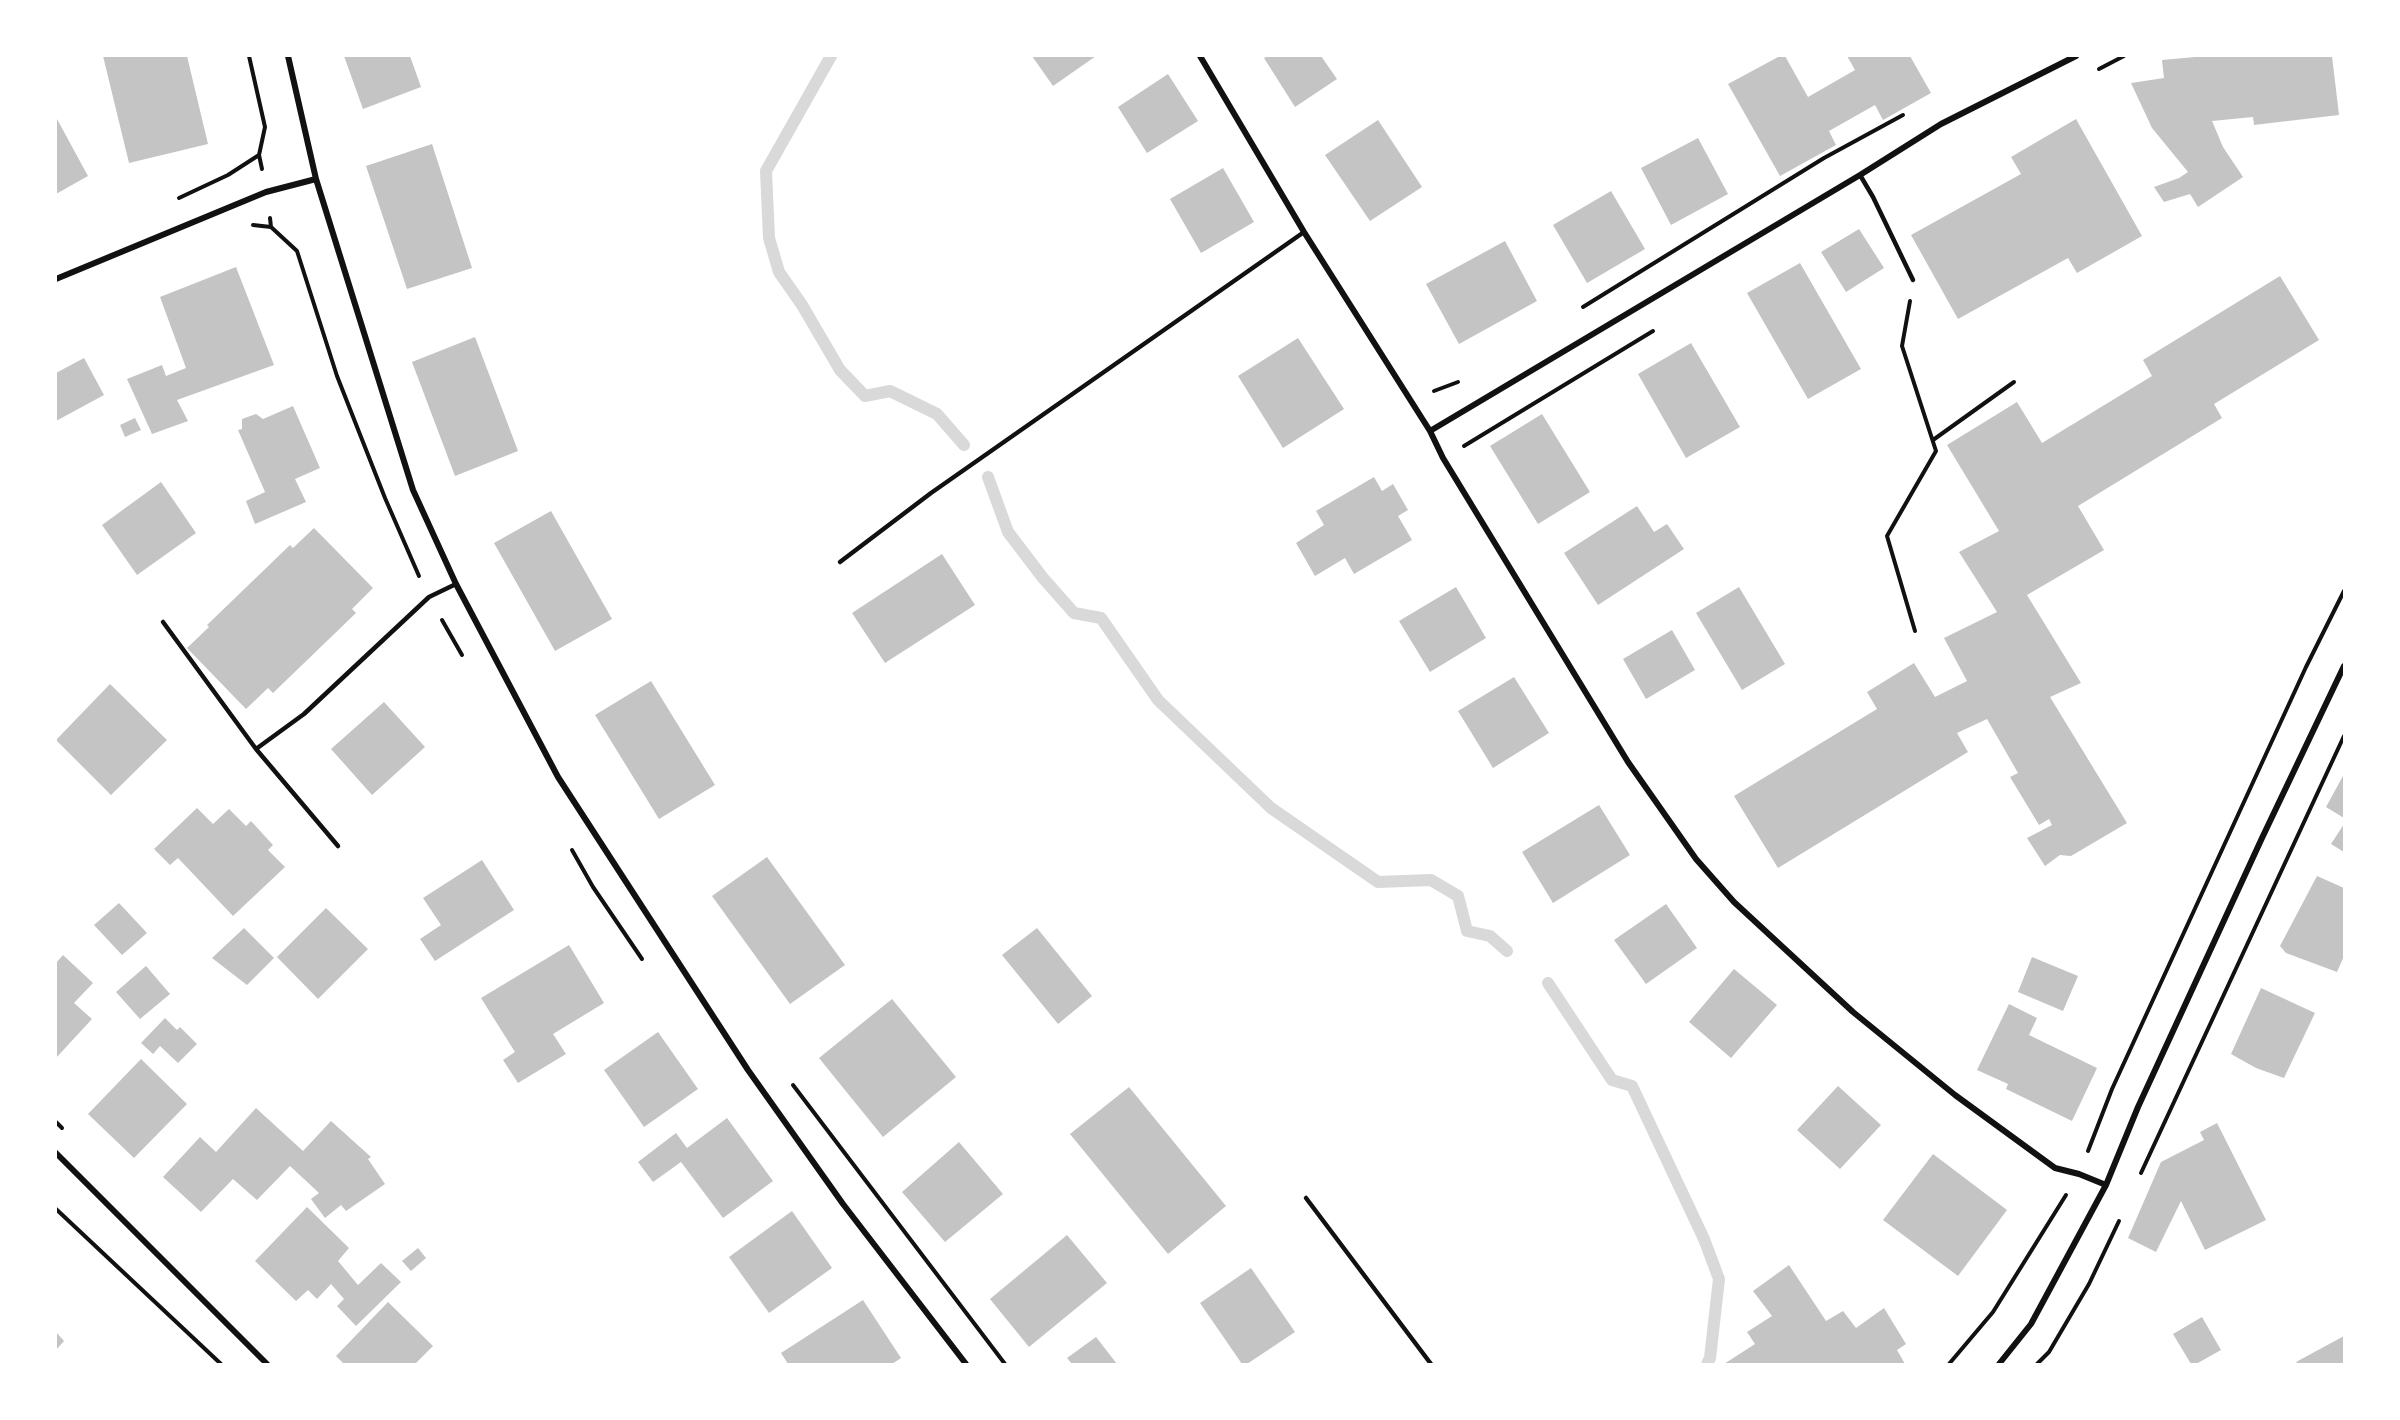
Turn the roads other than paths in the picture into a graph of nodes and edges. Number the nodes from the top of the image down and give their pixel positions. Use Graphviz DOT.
graph roads {
  1 [pos="288,56"];
  2 [pos="1200,56"];
  3 [pos="2076,56"];
  4 [pos="1860,175"];
  5 [pos="316,178"];
  6 [pos="1304,232"];
  7 [pos="56,279"];
  8 [pos="1914,280"];
  9 [pos="1430,431"];
  10 [pos="840,562"];
  11 [pos="456,584"];
  12 [pos="163,622"];
  13 [pos="2344,666"];
  14 [pos="256,749"];
  15 [pos="338,846"];
  16 [pos="56,1153"];
  17 [pos="2106,1185"];
  18 [pos="1306,1198"];
  19 [pos="267,1365"];
  20 [pos="966,1365"];
  21 [pos="1431,1365"];
  22 [pos="1999,1365"];
  1 -- 5 [label="street"];
  2 -- 6 [label="street"];
  3 -- 4 [label="street"];
  4 -- 8 [label="lane"];
  4 -- 9 [label="street"];
  5 -- 7 [label="street"];
  5 -- 11 [label="street"];
  6 -- 9 [label="street"];
  6 -- 10 [label="lane"];
  9 -- 17 [label="street"];
  11 -- 14 [label="lane"];
  11 -- 20 [label="street"];
  12 -- 14 [label="lane"];
  13 -- 17 [label="street"];
  14 -- 15 [label="lane"];
  16 -- 19 [label="street"];
  17 -- 22 [label="street"];
  18 -- 21 [label="lane"];
}
